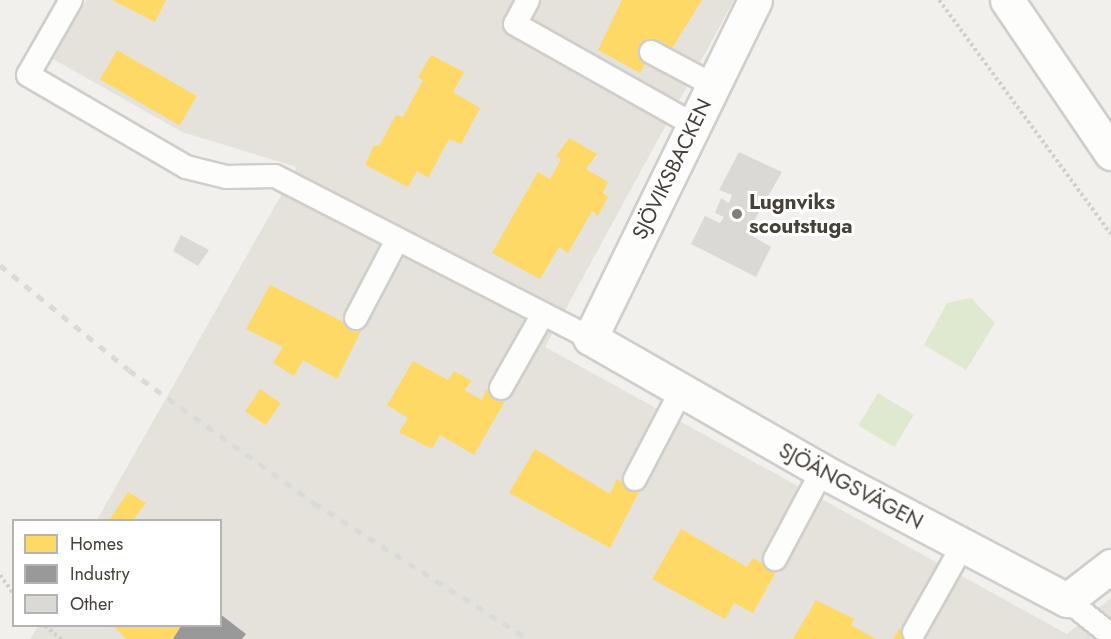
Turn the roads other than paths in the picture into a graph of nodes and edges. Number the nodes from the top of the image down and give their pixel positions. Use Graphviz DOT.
graph roads {
  1 [pos="71,0"];
  2 [pos="528,0"];
  3 [pos="755,0"];
  4 [pos="1007,0"];
  5 [pos="651,52"];
  6 [pos="713,85"];
  7 [pos="694,125"];
  8 [pos="1111,153"];
  9 [pos="397,240"];
  10 [pos="543,314"];
  11 [pos="356,318"];
  12 [pos="590,338"];
  13 [pos="501,388"];
  14 [pos="681,390"];
  15 [pos="822,471"];
  16 [pos="635,479"];
  17 [pos="963,545"];
  18 [pos="775,559"];
  19 [pos="1111,566"];
  20 [pos="1067,600"];
  21 [pos="915,632"];
  22 [pos="1098,632"];
  1 -- 9 [label="lane"];
  2 -- 7 [label="lane"];
  3 -- 6 [label="street, SJÖVIKSBACKEN"];
  4 -- 8 [label="street"];
  5 -- 6 [label="lane"];
  6 -- 7 [label="street, SJÖVIKSBACKEN"];
  7 -- 12 [label="street, SJÖVIKSBACKEN"];
  9 -- 10 [label="lane"];
  9 -- 11 [label="lane"];
  10 -- 12 [label="lane"];
  10 -- 13 [label="lane"];
  12 -- 14 [label="street, SJÖÄNGSVÄGEN"];
  14 -- 15 [label="street, SJÖÄNGSVÄGEN"];
  14 -- 16 [label="lane"];
  15 -- 17 [label="street, SJÖÄNGSVÄGEN"];
  15 -- 18 [label="lane"];
  17 -- 20 [label="street, SJÖÄNGSVÄGEN"];
  17 -- 21 [label="lane"];
  19 -- 20 [label="street"];
  20 -- 22 [label="lane"];
}
